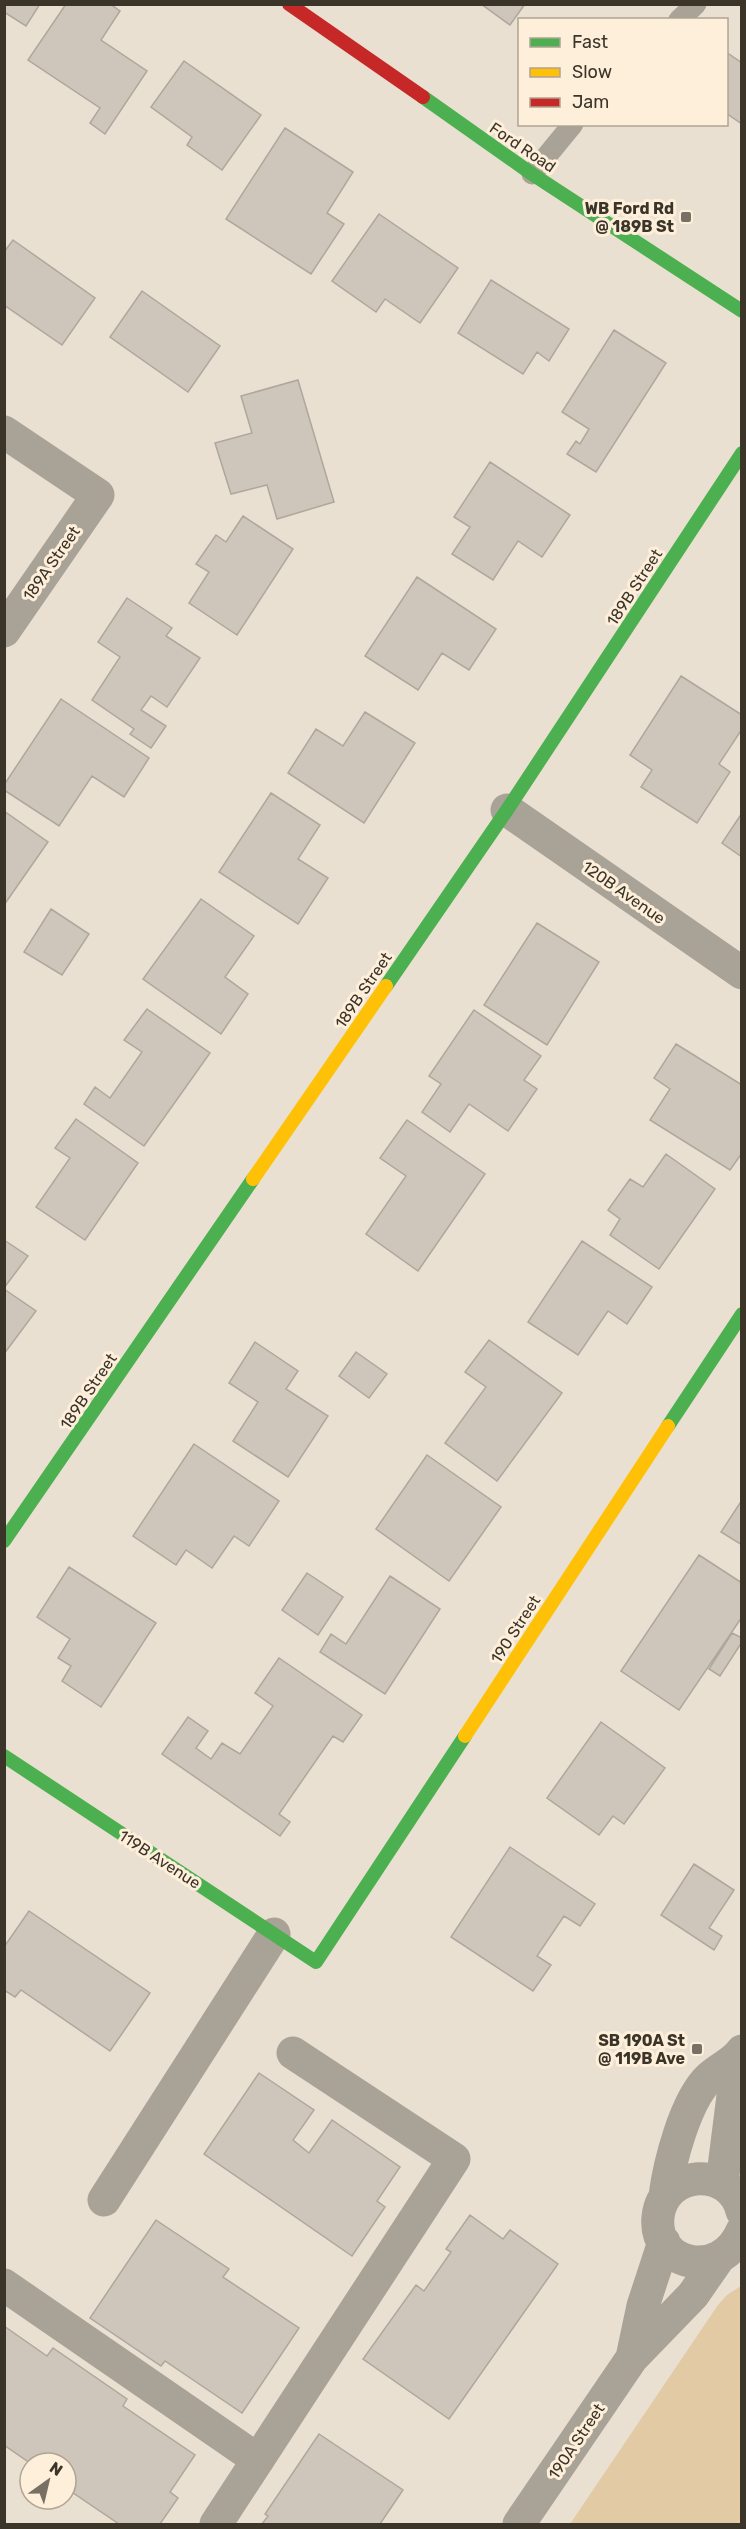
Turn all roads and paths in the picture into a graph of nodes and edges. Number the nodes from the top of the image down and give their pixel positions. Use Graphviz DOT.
graph roads {
  1 [pos="289,4"];
  2 [pos="696,4"];
  3 [pos="681,18"];
  4 [pos="571,126"];
  5 [pos="532,174"];
  6 [pos="740,307"];
  7 [pos="4,432"];
  8 [pos="741,453"];
  9 [pos="4,631"];
  10 [pos="507,810"];
  11 [pos="741,973"];
  12 [pos="741,1314"];
  13 [pos="4,1541"];
  14 [pos="4,1756"];
  15 [pos="274,1934"];
  16 [pos="316,1962"];
  17 [pos="293,2053"];
  18 [pos="740,2054"];
  19 [pos="665,2196"];
  20 [pos="104,2200"];
  21 [pos="734,2225"];
  22 [pos="664,2242"];
  23 [pos="4,2285"];
  24 [pos="632,2358"];
  25 [pos="258,2460"];
  26 [pos="216,2524"];
  27 [pos="519,2524"];
  1 -- 5 [label="street, Ford Road"];
  2 -- 3 [label="lane"];
  4 -- 5 [label="lane"];
  5 -- 6 [label="street, Ford Road"];
  7 -- 9 [label="street, 189A Street"];
  8 -- 10 [label="street, 189B Street"];
  10 -- 11 [label="street, 120B Avenue"];
  10 -- 13 [label="street, 189B Street"];
  12 -- 16 [label="street, 190 Street"];
  14 -- 15 [label="street, 119B Avenue"];
  15 -- 16 [label="street, 119B Avenue"];
  15 -- 20 [label="street"];
  17 -- 25 [label="street"];
  18 -- 19 [label="street, 190A Street"];
  18 -- 21 [label="street, 190A Street"];
  19 -- 21 [label="street"];
  19 -- 22 [label="street"];
  21 -- 22 [label="street"];
  21 -- 24 [label="street, 190A Street"];
  22 -- 24 [label="street, 190A Street"];
  23 -- 25 [label="street"];
  24 -- 27 [label="street, 190A Street"];
  25 -- 26 [label="street"];
}
